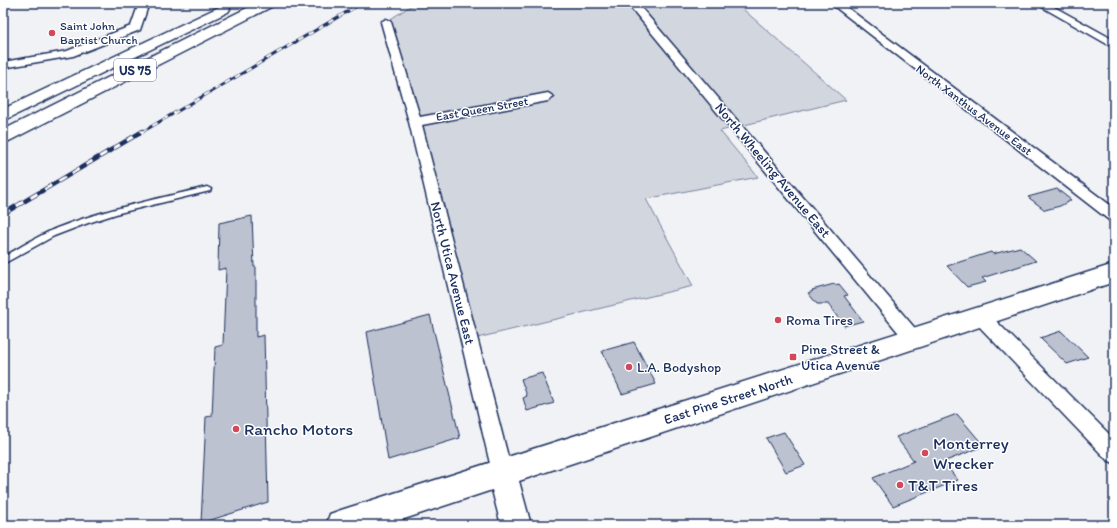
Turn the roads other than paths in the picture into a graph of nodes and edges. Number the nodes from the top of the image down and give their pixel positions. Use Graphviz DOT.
graph roads {
  1 [pos="144,3"];
  2 [pos="235,3"];
  3 [pos="268,3"];
  4 [pos="632,3"];
  5 [pos="835,3"];
  6 [pos="1040,3"];
  7 [pos="386,22"];
  8 [pos="1114,45"];
  9 [pos="3,64"];
  10 [pos="548,97"];
  11 [pos="3,116"];
  12 [pos="415,122"];
  13 [pos="3,137"];
  14 [pos="207,189"];
  15 [pos="1114,216"];
  16 [pos="3,261"];
  17 [pos="1114,273"];
  18 [pos="982,317"];
  19 [pos="913,338"];
  20 [pos="1114,453"];
  21 [pos="502,472"];
  22 [pos="341,525"];
  23 [pos="516,525"];
  1 -- 9 [label="street"];
  2 -- 11 [label="main road, US 75"];
  3 -- 13 [label="main road, US 75"];
  4 -- 19 [label="street, North Wheeling Avenue East"];
  5 -- 15 [label="street, North Xanthus Avenue East"];
  6 -- 8 [label="street"];
  7 -- 12 [label="street, North Utica Avenue East"];
  10 -- 12 [label="street, East Queen Street"];
  12 -- 21 [label="street, North Utica Avenue East"];
  14 -- 16 [label="lane"];
  17 -- 18 [label="main road, East Pine Street North"];
  18 -- 19 [label="main road, East Pine Street North"];
  18 -- 20 [label="street"];
  19 -- 21 [label="main road, East Pine Street North"];
  21 -- 22 [label="main road, East Pine Street North"];
  21 -- 23 [label="main road, North Utica Avenue East"];
}
